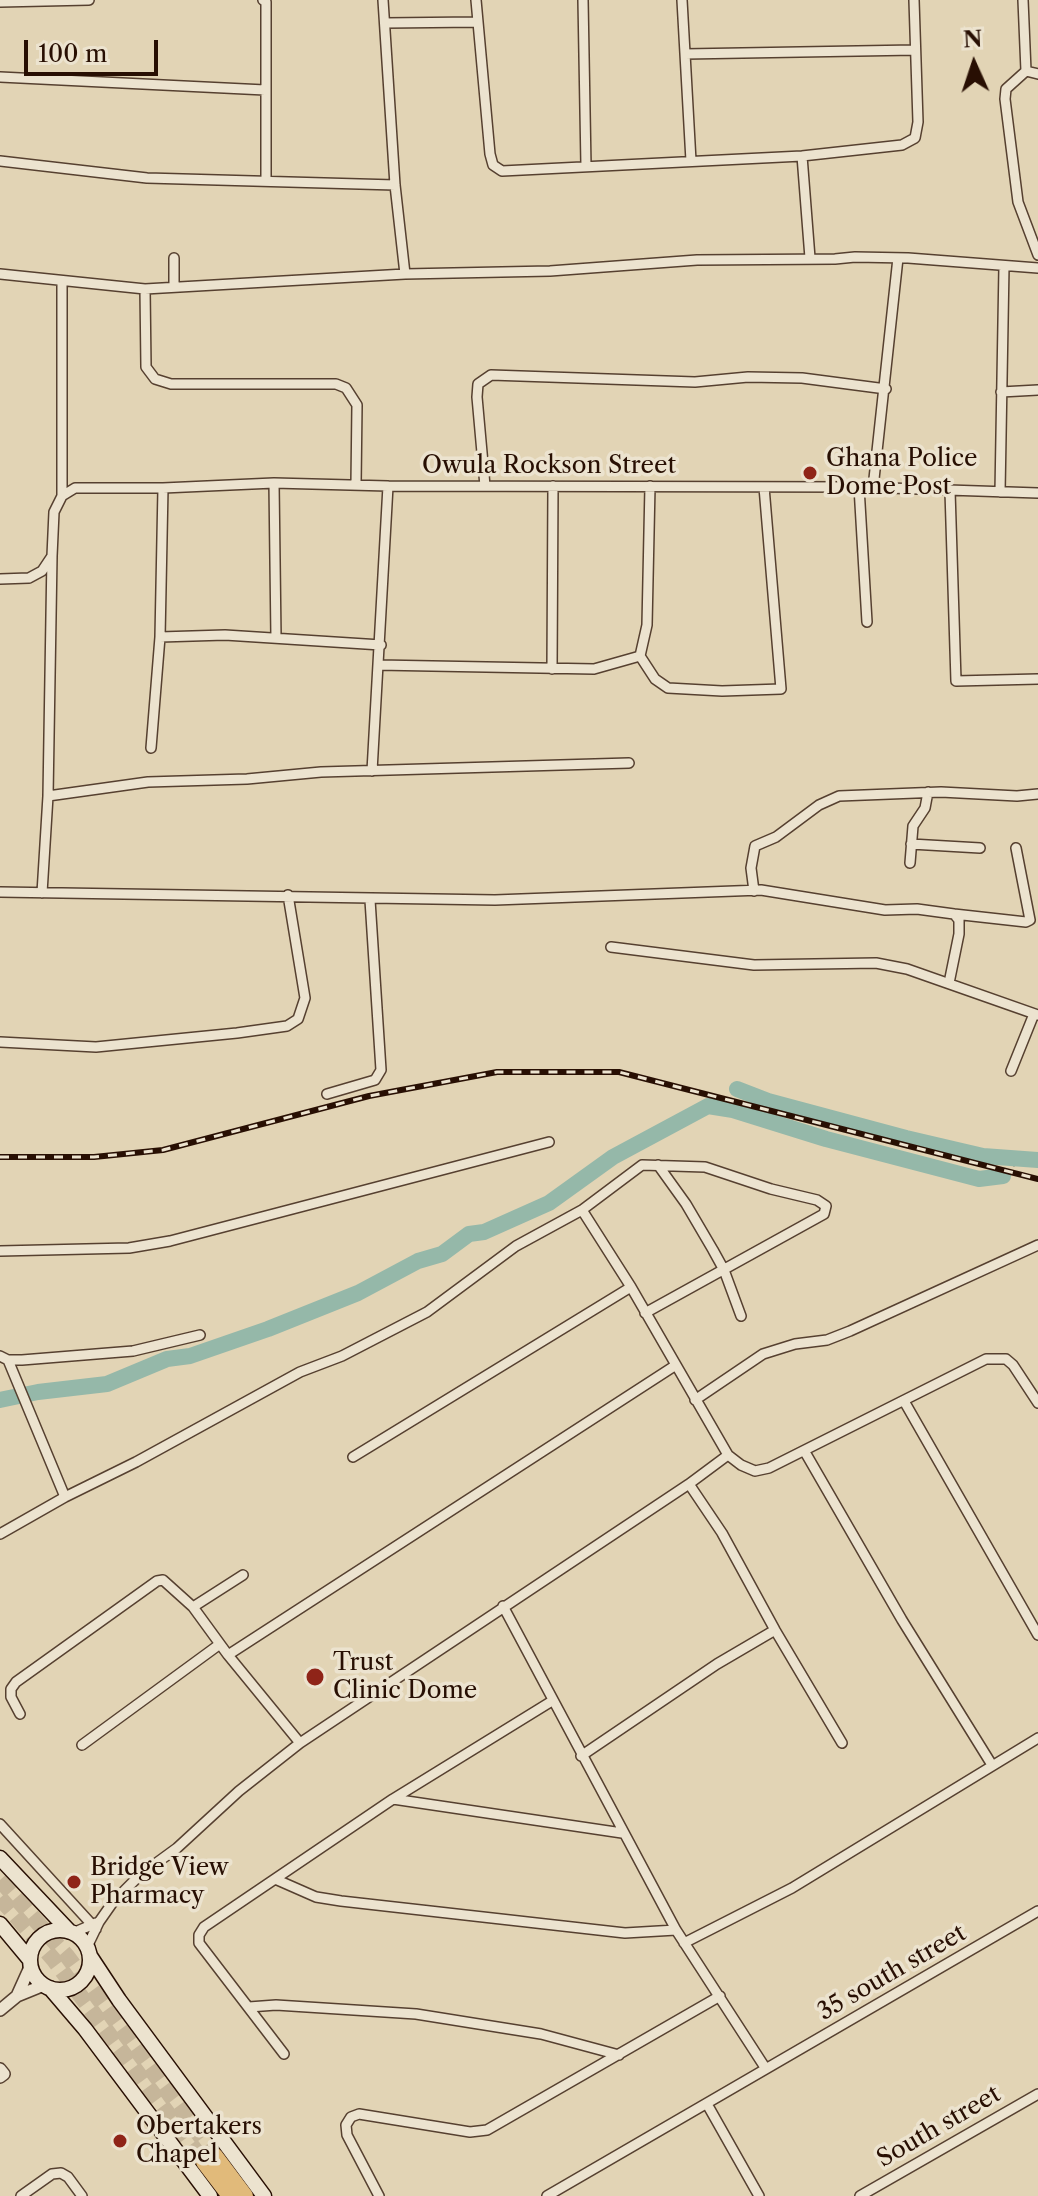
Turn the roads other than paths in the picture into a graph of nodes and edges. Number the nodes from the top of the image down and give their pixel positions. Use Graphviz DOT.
graph roads {
  1 [pos="89,0"];
  2 [pos="263,0"];
  3 [pos="383,0"];
  4 [pos="476,0"];
  5 [pos="583,0"];
  6 [pos="682,0"];
  7 [pos="914,0"];
  8 [pos="1023,0"];
  9 [pos="0,2"];
  10 [pos="476,22"];
  11 [pos="386,23"];
  12 [pos="915,50"];
  13 [pos="685,54"];
  14 [pos="1026,71"];
  15 [pos="1038,74"];
  16 [pos="0,77"];
  17 [pos="265,90"];
  18 [pos="802,156"];
  19 [pos="0,161"];
  20 [pos="691,161"];
  21 [pos="586,166"];
  22 [pos="266,179"];
  23 [pos="395,185"];
  24 [pos="1038,255"];
  25 [pos="174,258"];
  26 [pos="810,258"];
  27 [pos="898,258"];
  28 [pos="1004,266"];
  29 [pos="1038,268"];
  30 [pos="0,274"];
  31 [pos="405,274"];
  32 [pos="62,282"];
  33 [pos="174,287"];
  34 [pos="145,289"];
  35 [pos="886,389"];
  36 [pos="1038,390"];
  37 [pos="1001,392"];
  38 [pos="274,483"];
  39 [pos="356,484"];
  40 [pos="388,486"];
  41 [pos="485,486"];
  42 [pos="553,486"];
  43 [pos="650,486"];
  44 [pos="764,487"];
  45 [pos="859,487"];
  46 [pos="163,488"];
  47 [pos="873,488"];
  48 [pos="950,491"];
  49 [pos="1000,492"];
  50 [pos="1038,493"];
  51 [pos="62,496"];
  52 [pos="52,556"];
  53 [pos="0,579"];
  54 [pos="867,622"];
  55 [pos="160,637"];
  56 [pos="276,638"];
  57 [pos="381,645"];
  58 [pos="640,656"];
  59 [pos="378,665"];
  60 [pos="552,669"];
  61 [pos="1038,679"];
  62 [pos="151,748"];
  63 [pos="629,763"];
  64 [pos="372,771"];
  65 [pos="928,792"];
  66 [pos="1038,794"];
  67 [pos="48,796"];
  68 [pos="911,844"];
  69 [pos="980,848"];
  70 [pos="1016,848"];
  71 [pos="910,863"];
  72 [pos="754,891"];
  73 [pos="0,892"];
  74 [pos="42,893"];
  75 [pos="288,895"];
  76 [pos="370,900"];
  77 [pos="954,914"];
  78 [pos="611,947"];
  79 [pos="949,983"];
  80 [pos="1036,1014"];
  81 [pos="0,1042"];
  82 [pos="1011,1071"];
  83 [pos="327,1094"];
  84 [pos="549,1142"];
  85 [pos="658,1165"];
  86 [pos="582,1210"];
  87 [pos="1038,1245"];
  88 [pos="0,1251"];
  89 [pos="724,1270"];
  90 [pos="631,1287"];
  91 [pos="645,1313"];
  92 [pos="741,1316"];
  93 [pos="200,1335"];
  94 [pos="4,1358"];
  95 [pos="676,1365"];
  96 [pos="695,1400"];
  97 [pos="904,1401"];
  98 [pos="1038,1403"];
  99 [pos="805,1452"];
  100 [pos="728,1455"];
  101 [pos="353,1457"];
  102 [pos="689,1484"];
  103 [pos="65,1497"];
  104 [pos="0,1534"];
  105 [pos="243,1575"];
  106 [pos="503,1606"];
  107 [pos="193,1607"];
  108 [pos="775,1630"];
  109 [pos="1038,1635"];
  110 [pos="220,1644"];
  111 [pos="228,1655"];
  112 [pos="552,1701"];
  113 [pos="20,1714"];
  114 [pos="1038,1738"];
  115 [pos="300,1743"];
  116 [pos="842,1743"];
  117 [pos="82,1745"];
  118 [pos="581,1756"];
  119 [pos="992,1765"];
  120 [pos="393,1799"];
  121 [pos="0,1824"];
  122 [pos="622,1833"];
  123 [pos="0,1858"];
  124 [pos="275,1879"];
  125 [pos="1038,1911"];
  126 [pos="0,1924"];
  127 [pos="96,1925"];
  128 [pos="676,1930"];
  129 [pos="72,1932"];
  130 [pos="684,1943"];
  131 [pos="88,1952"];
  132 [pos="30,1962"];
  133 [pos="47,1986"];
  134 [pos="17,1996"];
  135 [pos="720,1996"];
  136 [pos="249,2007"];
  137 [pos="0,2010"];
  138 [pos="284,2054"];
  139 [pos="619,2055"];
  140 [pos="766,2069"];
  141 [pos="1038,2094"];
  142 [pos="707,2104"];
  143 [pos="21,2196"];
  144 [pos="82,2196"];
  145 [pos="210,2196"];
  146 [pos="230,2196"];
  147 [pos="245,2196"];
  148 [pos="264,2196"];
  149 [pos="379,2196"];
  150 [pos="547,2196"];
  151 [pos="759,2196"];
  152 [pos="860,2196"];
  1 -- 9 [label="street"];
  2 -- 17 [label="street"];
  3 -- 11 [label="street"];
  4 -- 10 [label="street"];
  5 -- 21 [label="street"];
  6 -- 13 [label="street"];
  7 -- 12 [label="street"];
  8 -- 14 [label="street"];
  10 -- 11 [label="street"];
  10 -- 21 [label="street"];
  11 -- 23 [label="street"];
  12 -- 13 [label="street"];
  12 -- 18 [label="street"];
  13 -- 20 [label="street"];
  14 -- 15 [label="street"];
  14 -- 24 [label="street"];
  16 -- 17 [label="street"];
  17 -- 22 [label="street"];
  18 -- 20 [label="street"];
  18 -- 26 [label="street"];
  19 -- 22 [label="street"];
  20 -- 21 [label="street"];
  22 -- 23 [label="street"];
  23 -- 31 [label="street"];
  25 -- 33 [label="street"];
  26 -- 27 [label="street"];
  26 -- 31 [label="street"];
  27 -- 28 [label="street"];
  27 -- 35 [label="street"];
  28 -- 29 [label="street"];
  28 -- 37 [label="street"];
  30 -- 32 [label="street"];
  31 -- 33 [label="street"];
  32 -- 34 [label="street"];
  32 -- 51 [label="street"];
  33 -- 34 [label="street"];
  34 -- 39 [label="street"];
  35 -- 41 [label="street"];
  35 -- 47 [label="street"];
  36 -- 37 [label="street"];
  37 -- 49 [label="street"];
  38 -- 39 [label="street, Owula Rockson Street"];
  38 -- 46 [label="street, Owula Rockson Street"];
  38 -- 56 [label="street"];
  39 -- 40 [label="street, Owula Rockson Street"];
  40 -- 41 [label="street, Owula Rockson Street"];
  40 -- 57 [label="street"];
  41 -- 42 [label="street, Owula Rockson Street"];
  42 -- 43 [label="street, Owula Rockson Street"];
  42 -- 60 [label="street"];
  43 -- 44 [label="street, Owula Rockson Street"];
  43 -- 58 [label="street"];
  44 -- 45 [label="street, Owula Rockson Street"];
  44 -- 58 [label="street"];
  45 -- 47 [label="street, Owula Rockson Street"];
  45 -- 54 [label="street"];
  46 -- 51 [label="street, Owula Rockson Street"];
  46 -- 55 [label="street"];
  47 -- 48 [label="street, Owula Rockson Street"];
  48 -- 49 [label="street, Owula Rockson Street"];
  48 -- 61 [label="street"];
  49 -- 50 [label="street, Owula Rockson Street"];
  51 -- 52 [label="street"];
  52 -- 53 [label="street"];
  52 -- 67 [label="street"];
  55 -- 56 [label="street"];
  55 -- 62 [label="street"];
  56 -- 57 [label="street"];
  57 -- 59 [label="street"];
  58 -- 60 [label="street"];
  59 -- 60 [label="street"];
  59 -- 64 [label="street"];
  63 -- 64 [label="street"];
  64 -- 67 [label="street"];
  65 -- 66 [label="street"];
  65 -- 68 [label="street"];
  65 -- 72 [label="street"];
  67 -- 74 [label="street"];
  68 -- 69 [label="street"];
  68 -- 71 [label="street"];
  70 -- 77 [label="street"];
  72 -- 76 [label="street"];
  72 -- 77 [label="street"];
  73 -- 74 [label="street"];
  74 -- 75 [label="street"];
  75 -- 76 [label="street"];
  75 -- 81 [label="street"];
  76 -- 83 [label="street"];
  77 -- 79 [label="street"];
  78 -- 79 [label="street"];
  79 -- 80 [label="street"];
  80 -- 82 [label="street"];
  84 -- 88 [label="street"];
  85 -- 86 [label="street"];
  85 -- 89 [label="street"];
  85 -- 89 [label="street"];
  86 -- 90 [label="street"];
  86 -- 103 [label="street"];
  87 -- 96 [label="street"];
  89 -- 91 [label="street"];
  89 -- 92 [label="street"];
  90 -- 91 [label="street"];
  90 -- 101 [label="street"];
  91 -- 95 [label="street"];
  93 -- 94 [label="street"];
  94 -- 103 [label="street"];
  95 -- 96 [label="street"];
  95 -- 111 [label="street"];
  96 -- 100 [label="street"];
  97 -- 98 [label="street"];
  97 -- 99 [label="street"];
  97 -- 109 [label="street"];
  99 -- 100 [label="street"];
  99 -- 119 [label="street"];
  100 -- 102 [label="street"];
  102 -- 106 [label="street"];
  102 -- 108 [label="street"];
  103 -- 104 [label="street"];
  105 -- 107 [label="street"];
  106 -- 112 [label="street"];
  106 -- 115 [label="street"];
  107 -- 110 [label="street"];
  107 -- 113 [label="street"];
  108 -- 116 [label="street"];
  108 -- 118 [label="street"];
  110 -- 111 [label="street"];
  110 -- 117 [label="street"];
  111 -- 115 [label="street"];
  112 -- 118 [label="street"];
  112 -- 120 [label="street"];
  114 -- 119 [label="street"];
  115 -- 127 [label="street"];
  118 -- 122 [label="street"];
  119 -- 130 [label="street"];
  120 -- 122 [label="street"];
  120 -- 124 [label="street"];
  121 -- 127 [label="street"];
  122 -- 128 [label="street"];
  123 -- 129 [label="main road"];
  124 -- 128 [label="street"];
  124 -- 136 [label="street"];
  125 -- 140 [label="street, 35 south street"];
  126 -- 132 [label="main road"];
  127 -- 129 [label="street"];
  127 -- 131 [label="street"];
  128 -- 130 [label="street"];
  129 -- 131 [label="main road"];
  129 -- 132 [label="main road"];
  130 -- 135 [label="street"];
  131 -- 133 [label="main road"];
  131 -- 148 [label="main road"];
  132 -- 133 [label="main road"];
  132 -- 134 [label="street"];
  133 -- 134 [label="street"];
  133 -- 145 [label="main road"];
  134 -- 137 [label="street"];
  135 -- 139 [label="street"];
  135 -- 140 [label="street"];
  136 -- 138 [label="street"];
  136 -- 139 [label="street"];
  139 -- 149 [label="street"];
  140 -- 142 [label="street, 35 south street"];
  141 -- 152 [label="street, South street"];
  142 -- 150 [label="street, 35 south street"];
  142 -- 151 [label="street"];
  143 -- 144 [label="street"];
  146 -- 147 [label="highway"];
}
